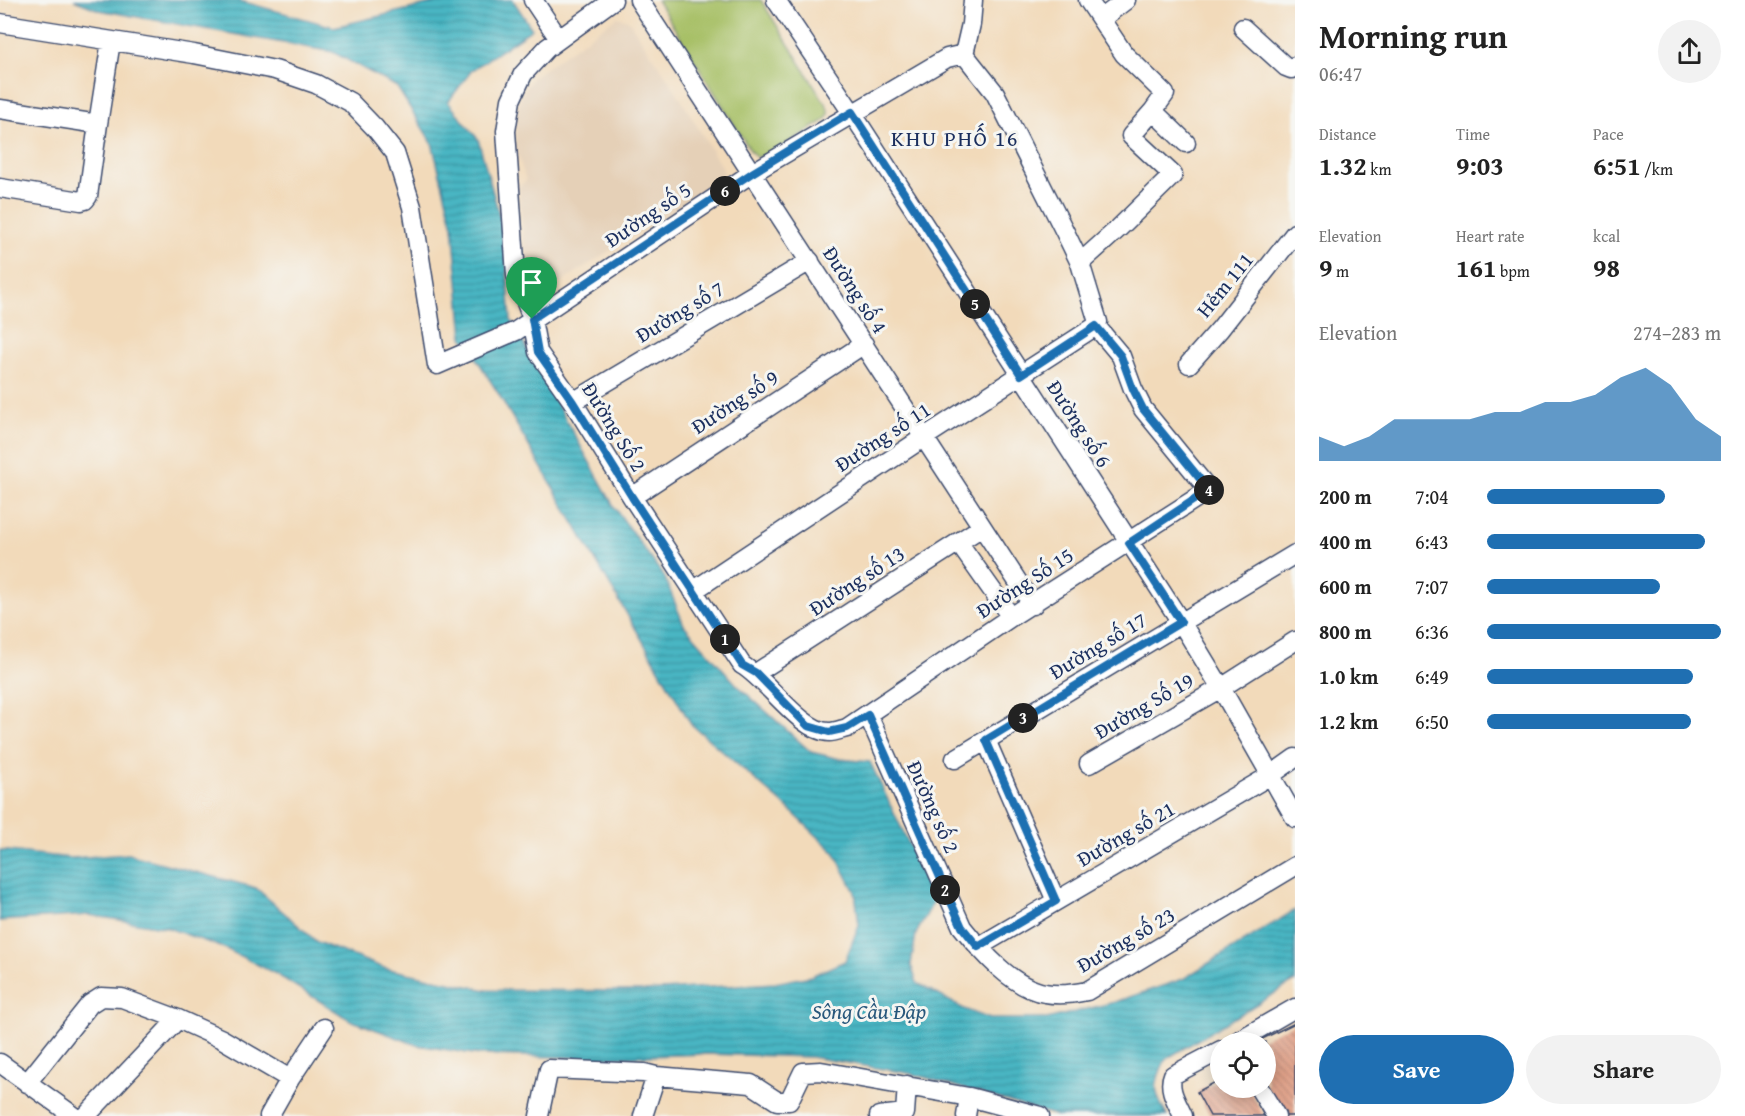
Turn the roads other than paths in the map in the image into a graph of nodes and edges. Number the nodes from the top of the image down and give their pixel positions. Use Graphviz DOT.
graph roads {
  1 [pos="533,0"];
  2 [pos="613,0"];
  3 [pos="639,0"];
  4 [pos="776,0"];
  5 [pos="973,0"];
  6 [pos="1088,0"];
  7 [pos="1126,0"];
  8 [pos="1101,19"];
  9 [pos="0,22"];
  10 [pos="1243,28"];
  11 [pos="111,41"];
  12 [pos="553,43"];
  13 [pos="964,54"];
  14 [pos="1295,66"];
  15 [pos="0,109"];
  16 [pos="1153,111"];
  17 [pos="852,112"];
  18 [pos="98,124"];
  19 [pos="1186,143"];
  20 [pos="752,173"];
  21 [pos="0,189"];
  22 [pos="1295,234"];
  23 [pos="810,261"];
  24 [pos="1080,263"];
  25 [pos="532,319"];
  26 [pos="1097,324"];
  27 [pos="864,345"];
  28 [pos="1189,364"];
  29 [pos="1021,375"];
  30 [pos="573,402"];
  31 [pos="923,438"];
  32 [pos="632,497"];
  33 [pos="982,527"];
  34 [pos="958,542"];
  35 [pos="1129,543"];
  36 [pos="1295,554"];
  37 [pos="693,591"];
  38 [pos="1033,605"];
  39 [pos="1011,617"];
  40 [pos="1181,622"];
  41 [pos="1295,641"];
  42 [pos="756,673"];
  43 [pos="1221,688"];
  44 [pos="868,715"];
  45 [pos="986,740"];
  46 [pos="1295,758"];
  47 [pos="955,759"];
  48 [pos="1089,764"];
  49 [pos="1271,775"];
  50 [pos="1295,818"];
  51 [pos="1295,866"];
  52 [pos="1056,901"];
  53 [pos="978,947"];
  54 [pos="1295,1008"];
  55 [pos="178,1019"];
  56 [pos="324,1029"];
  57 [pos="1253,1032"];
  58 [pos="1210,1056"];
  59 [pos="0,1063"];
  60 [pos="656,1076"];
  61 [pos="290,1079"];
  62 [pos="27,1083"];
  63 [pos="908,1085"];
  64 [pos="969,1097"];
  65 [pos="1265,1098"];
  66 [pos="775,1109"];
  67 [pos="74,1116"];
  68 [pos="86,1116"];
  69 [pos="269,1116"];
  70 [pos="539,1116"];
  71 [pos="644,1116"];
  72 [pos="879,1116"];
  73 [pos="966,1116"];
  74 [pos="1040,1116"];
  75 [pos="1183,1116"];
  76 [pos="1276,1116"];
  1 -- 12 [label="street"];
  2 -- 12 [label="street, Đường Số 2"];
  3 -- 20 [label="street, Đường số 4"];
  4 -- 17 [label="street, Đường số 6"];
  5 -- 13 [label="street"];
  6 -- 8 [label="street"];
  7 -- 8 [label="street"];
  8 -- 16 [label="street"];
  9 -- 11 [label="street"];
  10 -- 14 [label="street"];
  11 -- 18 [label="street"];
  11 -- 25 [label="street, Đường số 5"];
  12 -- 25 [label="street, Đường Số 2"];
  13 -- 17 [label="street, Đường số 5"];
  13 -- 24 [label="street"];
  15 -- 18 [label="street"];
  16 -- 19 [label="street"];
  16 -- 24 [label="street"];
  17 -- 20 [label="street, Đường số 5"];
  17 -- 29 [label="street, Đường số 6"];
  18 -- 21 [label="street"];
  20 -- 23 [label="street, Đường số 4"];
  20 -- 25 [label="street, Đường số 5"];
  22 -- 28 [label="street, Hẻm 111"];
  23 -- 27 [label="street, Đường số 4"];
  23 -- 30 [label="street, Đường số 7"];
  24 -- 26 [label="street"];
  25 -- 30 [label="street, Đường Số 2"];
  26 -- 29 [label="street, Đường số 11"];
  26 -- 35 [label="street, Đường Số 15"];
  27 -- 31 [label="street, Đường số 4"];
  27 -- 32 [label="street, Đường số 9"];
  29 -- 31 [label="street, Đường số 11"];
  29 -- 35 [label="street, Đường số 6"];
  30 -- 32 [label="street, Đường Số 2"];
  31 -- 33 [label="street, Đường số 4"];
  31 -- 37 [label="street, Đường số 11"];
  32 -- 37 [label="street, Đường Số 2"];
  33 -- 34 [label="street, Đường số 13"];
  33 -- 38 [label="street, Đường số 4"];
  34 -- 39 [label="street"];
  34 -- 42 [label="street, Đường số 13"];
  35 -- 38 [label="street, Đường Số 15"];
  35 -- 40 [label="street, Đường số 6"];
  36 -- 40 [label="street, Đường số 17"];
  37 -- 42 [label="street, Đường Số 2"];
  38 -- 39 [label="street, Đường Số 15"];
  39 -- 44 [label="street, Đường Số 15"];
  40 -- 43 [label="street, Đường số 6"];
  40 -- 45 [label="street, Đường số 17"];
  41 -- 43 [label="street, Đường Số 19"];
  42 -- 44 [label="street, Đường Số 2"];
  43 -- 48 [label="street, Đường Số 19"];
  43 -- 49 [label="street, Đường số 6"];
  44 -- 53 [label="street, Đường số 2"];
  45 -- 47 [label="street, Đường số 17"];
  45 -- 52 [label="street"];
  46 -- 49 [label="street, Đường số 21"];
  49 -- 50 [label="street, Đường số 6"];
  49 -- 52 [label="street, Đường số 21"];
  51 -- 53 [label="street, Đường số 23"];
  52 -- 53 [label="street, Đường số 21"];
  54 -- 57 [label="street"];
  55 -- 61 [label="street"];
  55 -- 62 [label="street"];
  55 -- 68 [label="street"];
  56 -- 61 [label="street"];
  58 -- 75 [label="street"];
  59 -- 62 [label="street"];
  60 -- 66 [label="street"];
  60 -- 70 [label="street"];
  60 -- 71 [label="street"];
  61 -- 69 [label="street"];
  62 -- 67 [label="street"];
  63 -- 64 [label="street"];
  63 -- 66 [label="street"];
  63 -- 72 [label="street"];
  64 -- 73 [label="street"];
  64 -- 74 [label="street"];
  65 -- 76 [label="street"];
}
